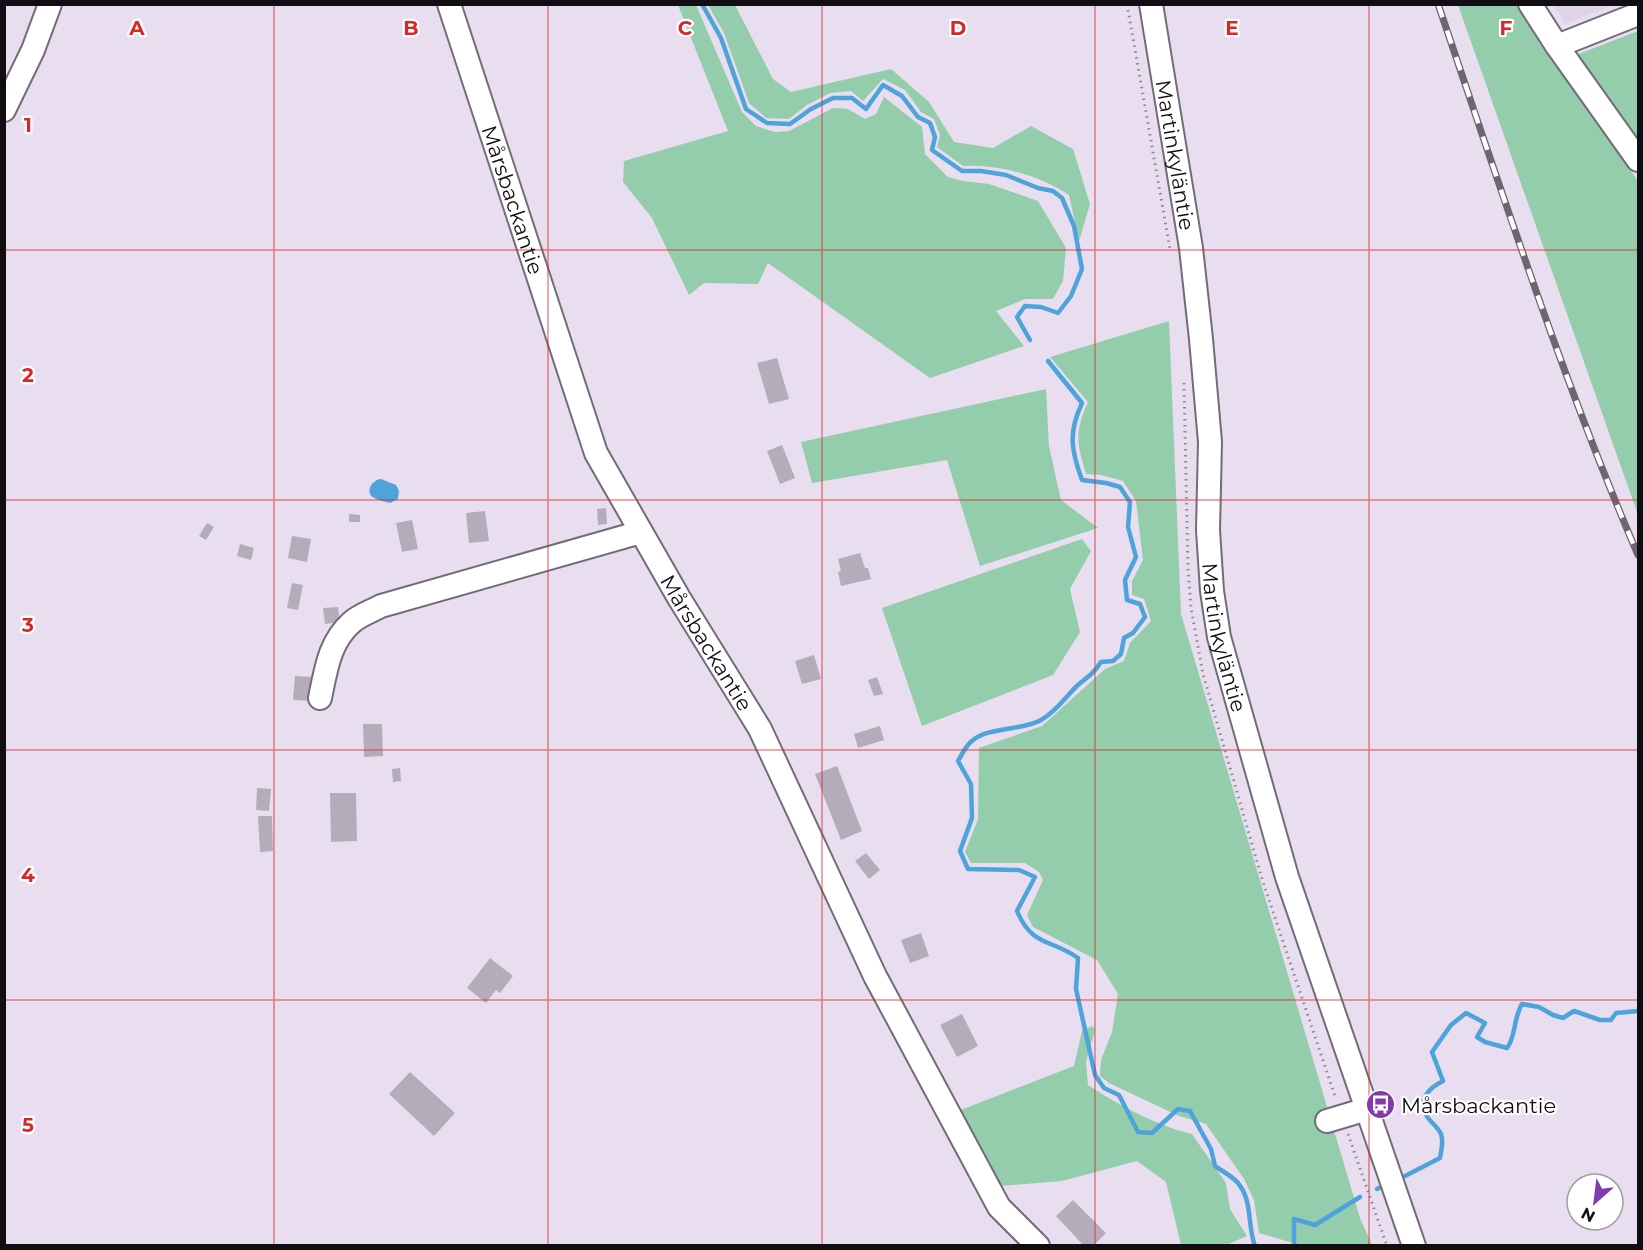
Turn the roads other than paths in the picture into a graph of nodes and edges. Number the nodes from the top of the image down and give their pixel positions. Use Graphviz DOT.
graph roads {
  1 [pos="50,4"];
  2 [pos="449,4"];
  3 [pos="1151,4"];
  4 [pos="1530,4"];
  5 [pos="1638,14"];
  6 [pos="1557,46"];
  7 [pos="4,110"];
  8 [pos="1638,160"];
  9 [pos="641,532"];
  10 [pos="320,698"];
  11 [pos="1367,1109"];
  12 [pos="1327,1121"];
  13 [pos="1038,1245"];
  14 [pos="1414,1245"];
  1 -- 7 [label="street"];
  2 -- 9 [label="street, Mårsbackantie"];
  3 -- 11 [label="street, Martinkyläntie"];
  4 -- 6 [label="street"];
  5 -- 6 [label="street"];
  6 -- 8 [label="street"];
  9 -- 10 [label="street"];
  9 -- 13 [label="street, Mårsbackantie"];
  11 -- 12 [label="street"];
  11 -- 14 [label="street, Martinkyläntie"];
}
